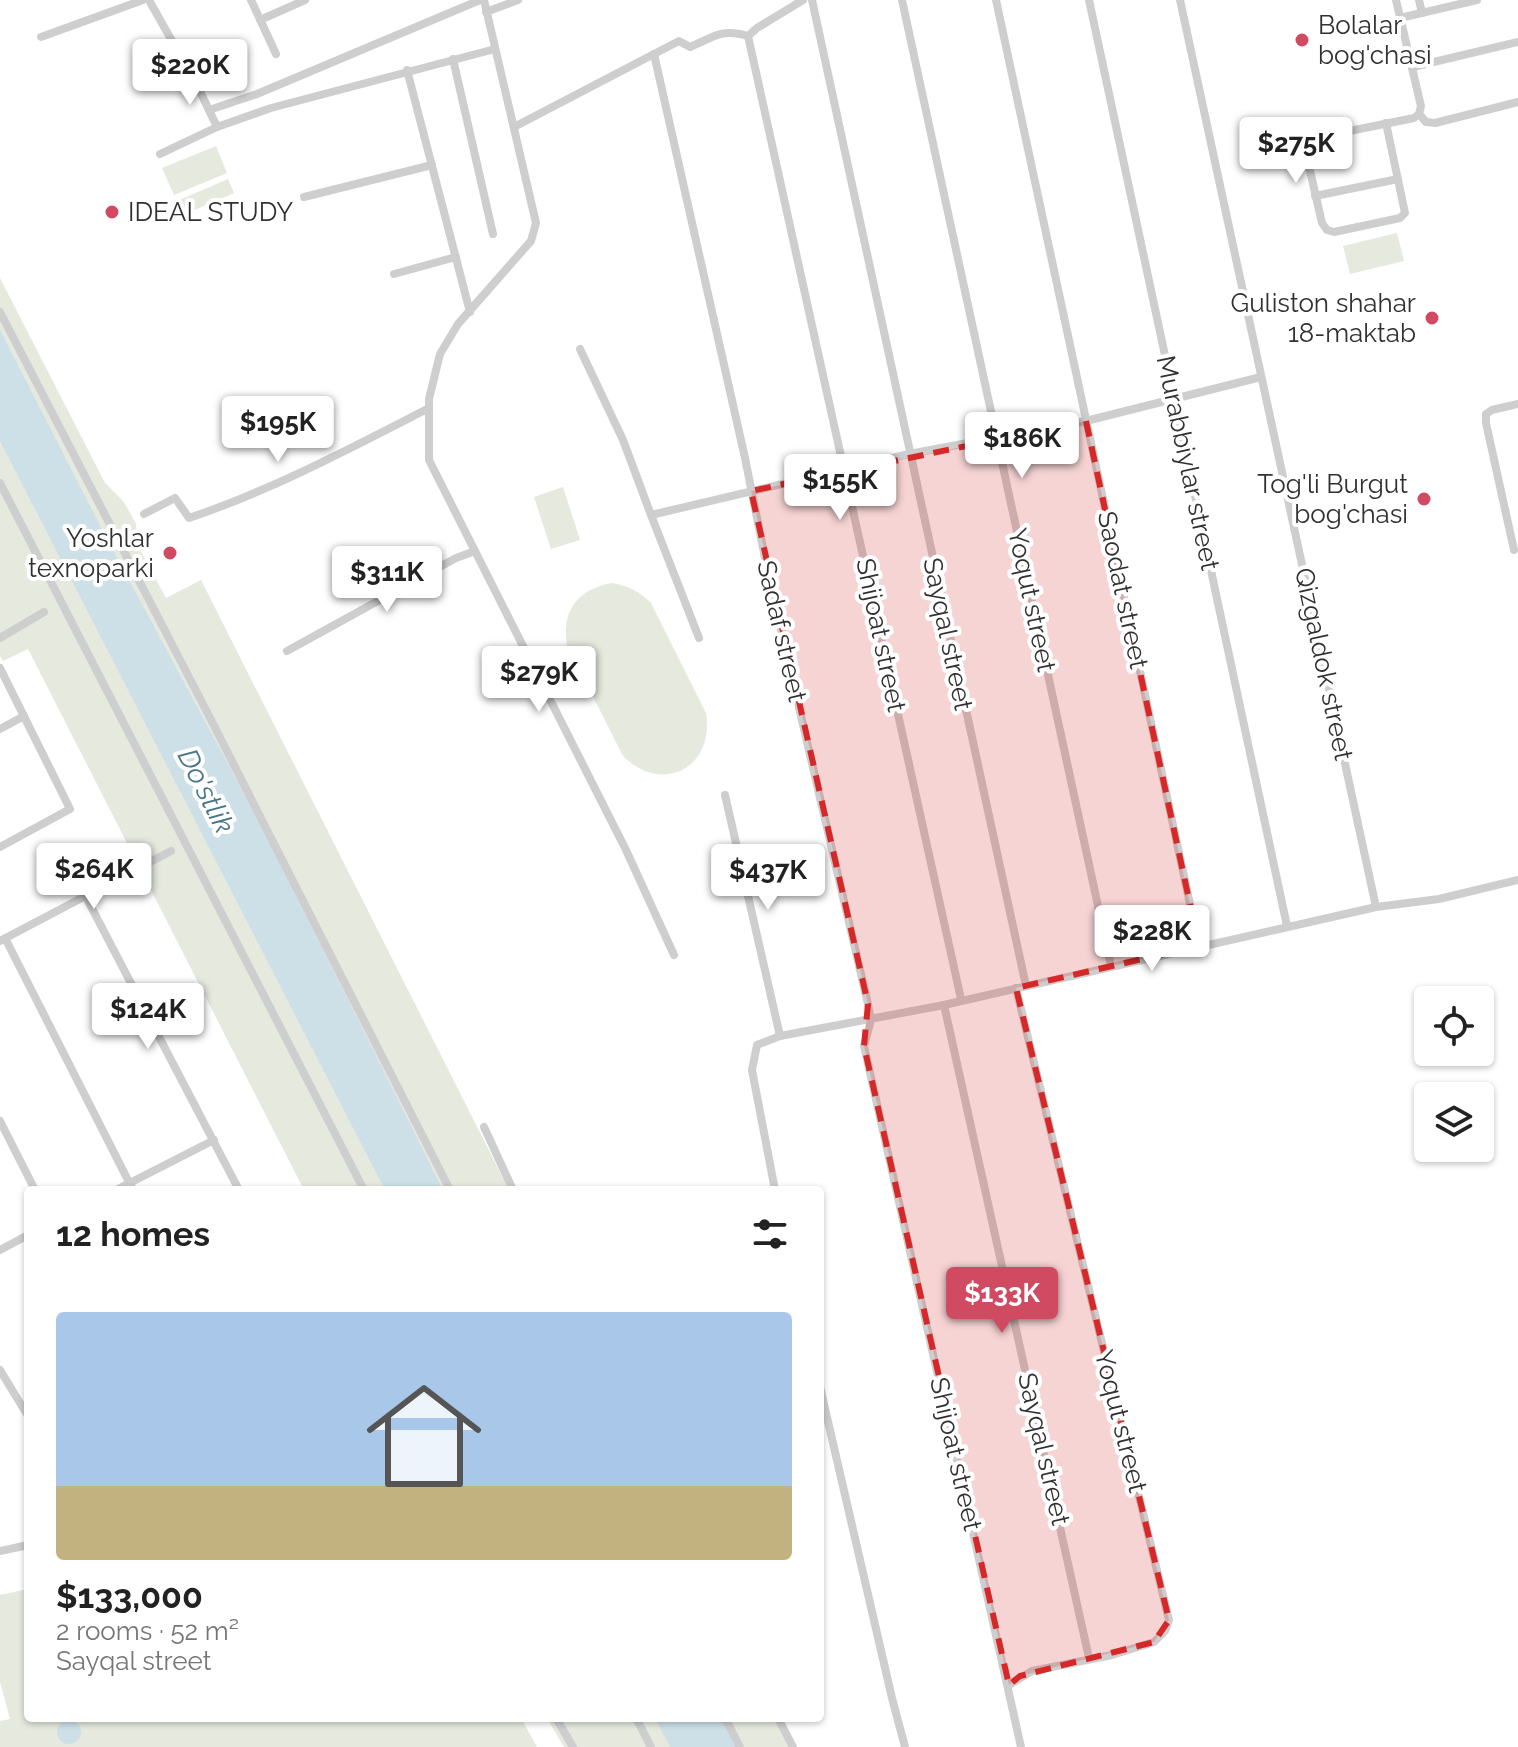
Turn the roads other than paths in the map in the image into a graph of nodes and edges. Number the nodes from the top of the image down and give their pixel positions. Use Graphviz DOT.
graph roads {
  1 [pos="251,0"];
  2 [pos="305,0"];
  3 [pos="482,0"];
  4 [pos="518,0"];
  5 [pos="803,0"];
  6 [pos="812,0"];
  7 [pos="902,0"];
  8 [pos="996,0"];
  9 [pos="1089,0"];
  10 [pos="1180,0"];
  11 [pos="1396,0"];
  12 [pos="1419,0"];
  13 [pos="1477,0"];
  14 [pos="150,1"];
  15 [pos="1463,2"];
  16 [pos="486,12"];
  17 [pos="1422,13"];
  18 [pos="1400,18"];
  19 [pos="260,20"];
  20 [pos="748,36"];
  21 [pos="41,37"];
  22 [pos="1518,42"];
  23 [pos="495,49"];
  24 [pos="276,54"];
  25 [pos="654,54"];
  26 [pos="453,59"];
  27 [pos="1413,67"];
  28 [pos="407,70"];
  29 [pos="1518,102"];
  30 [pos="209,110"];
  31 [pos="1419,114"];
  32 [pos="1386,123"];
  33 [pos="217,127"];
  34 [pos="514,127"];
  35 [pos="1303,140"];
  36 [pos="1285,144"];
  37 [pos="160,154"];
  38 [pos="432,165"];
  39 [pos="1398,179"];
  40 [pos="1315,196"];
  41 [pos="304,197"];
  42 [pos="493,234"];
  43 [pos="456,257"];
  44 [pos="394,274"];
  45 [pos="0,312"];
  46 [pos="470,312"];
  47 [pos="580,349"];
  48 [pos="1261,377"];
  49 [pos="1175,399"];
  50 [pos="1518,404"];
  51 [pos="429,408"];
  52 [pos="1086,421"];
  53 [pos="997,438"];
  54 [pos="909,454"];
  55 [pos="845,469"];
  56 [pos="0,483"];
  57 [pos="751,491"];
  58 [pos="144,514"];
  59 [pos="651,515"];
  60 [pos="1514,550"];
  61 [pos="475,551"];
  62 [pos="44,612"];
  63 [pos="0,638"];
  64 [pos="699,638"];
  65 [pos="287,651"];
  66 [pos="0,668"];
  67 [pos="24,716"];
  68 [pos="0,729"];
  69 [pos="725,795"];
  70 [pos="0,847"];
  71 [pos="171,851"];
  72 [pos="1518,880"];
  73 [pos="86,897"];
  74 [pos="1376,907"];
  75 [pos="1287,926"];
  76 [pos="3,940"];
  77 [pos="1199,946"];
  78 [pos="674,955"];
  79 [pos="1111,966"];
  80 [pos="1021,987"];
  81 [pos="961,999"];
  82 [pos="944,1005"];
  83 [pos="871,1020"];
  84 [pos="780,1036"];
  85 [pos="0,1121"];
  86 [pos="484,1127"];
  87 [pos="214,1140"];
  88 [pos="33,1186"];
  89 [pos="130,1186"];
  90 [pos="133,1186"];
  91 [pos="237,1186"];
  92 [pos="362,1186"];
  93 [pos="448,1186"];
  94 [pos="511,1186"];
  95 [pos="774,1186"];
  96 [pos="24,1237"];
  97 [pos="0,1250"];
  98 [pos="0,1370"];
  99 [pos="824,1404"];
  100 [pos="24,1409"];
  101 [pos="24,1546"];
  102 [pos="0,1551"];
  103 [pos="1089,1658"];
  104 [pos="1009,1685"];
  105 [pos="558,1722"];
  106 [pos="638,1722"];
  107 [pos="727,1722"];
  108 [pos="780,1722"];
  109 [pos="573,1747"];
  110 [pos="651,1747"];
  111 [pos="740,1747"];
  112 [pos="793,1747"];
  113 [pos="905,1747"];
  114 [pos="1021,1747"];
  1 -- 19 [label="street"];
  2 -- 19 [label="street"];
  3 -- 16 [label="street"];
  3 -- 30 [label="street"];
  4 -- 16 [label="street"];
  5 -- 20 [label="street"];
  6 -- 54 [label="street, Sayqal street"];
  7 -- 53 [label="street, Yoqut street"];
  8 -- 52 [label="street, Saodat street"];
  9 -- 49 [label="street, Murabbiylar street"];
  10 -- 48 [label="street, Qizgaldok street"];
  11 -- 18 [label="street"];
  12 -- 17 [label="street"];
  13 -- 15 [label="street"];
  14 -- 21 [label="street"];
  14 -- 30 [label="street"];
  15 -- 17 [label="street"];
  16 -- 23 [label="street"];
  17 -- 18 [label="street"];
  18 -- 27 [label="street"];
  19 -- 24 [label="street"];
  20 -- 25 [label="street"];
  20 -- 55 [label="street, Shijoat street"];
  22 -- 27 [label="street"];
  23 -- 26 [label="street"];
  23 -- 34 [label="street"];
  25 -- 34 [label="street"];
  25 -- 57 [label="street, Sadaf street"];
  26 -- 28 [label="street"];
  26 -- 42 [label="street"];
  27 -- 31 [label="street"];
  28 -- 33 [label="street"];
  28 -- 38 [label="street"];
  29 -- 31 [label="street"];
  30 -- 33 [label="street"];
  31 -- 32 [label="street"];
  32 -- 35 [label="street"];
  32 -- 39 [label="street"];
  33 -- 37 [label="street"];
  34 -- 46 [label="street"];
  35 -- 36 [label="street"];
  35 -- 40 [label="street"];
  38 -- 41 [label="street"];
  38 -- 43 [label="street"];
  39 -- 40 [label="street"];
  39 -- 40 [label="street"];
  43 -- 44 [label="street"];
  43 -- 46 [label="street"];
  45 -- 93 [label="street"];
  46 -- 51 [label="street"];
  47 -- 59 [label="street"];
  48 -- 49 [label="street"];
  48 -- 74 [label="street, Qizgaldok street"];
  49 -- 52 [label="street"];
  49 -- 75 [label="street, Murabbiylar street"];
  50 -- 60 [label="street"];
  51 -- 58 [label="street"];
  51 -- 61 [label="street"];
  52 -- 53 [label="street"];
  52 -- 77 [label="street, Saodat street"];
  53 -- 54 [label="street"];
  53 -- 79 [label="street, Yoqut street"];
  54 -- 55 [label="street"];
  54 -- 80 [label="street, Sayqal street"];
  55 -- 57 [label="street"];
  55 -- 81 [label="street, Shijoat street"];
  56 -- 92 [label="street"];
  57 -- 59 [label="street"];
  57 -- 83 [label="street, Sadaf street"];
  59 -- 64 [label="street"];
  61 -- 65 [label="street"];
  61 -- 78 [label="street"];
  62 -- 63 [label="street"];
  66 -- 67 [label="street"];
  67 -- 68 [label="street"];
  67 -- 70 [label="street"];
  69 -- 84 [label="street"];
  71 -- 73 [label="street"];
  72 -- 74 [label="street"];
  73 -- 76 [label="street"];
  73 -- 87 [label="street"];
  74 -- 75 [label="street"];
  75 -- 77 [label="street"];
  76 -- 89 [label="street"];
  77 -- 79 [label="street"];
  79 -- 80 [label="street"];
  80 -- 81 [label="street"];
  80 -- 103 [label="street, Yoqut street"];
  81 -- 82 [label="street"];
  82 -- 83 [label="street"];
  82 -- 103 [label="street, Sayqal street"];
  83 -- 84 [label="street"];
  83 -- 104 [label="street, Shijoat street"];
  84 -- 95 [label="street"];
  85 -- 88 [label="street"];
  86 -- 94 [label="street"];
  87 -- 90 [label="street"];
  87 -- 91 [label="street"];
  96 -- 97 [label="street"];
  98 -- 100 [label="street"];
  99 -- 113 [label="street"];
  101 -- 102 [label="street"];
  103 -- 104 [label="street"];
  104 -- 114 [label="street, Shijoat street"];
  105 -- 109 [label="street"];
  106 -- 110 [label="street"];
  107 -- 111 [label="street"];
  108 -- 112 [label="street"];
}
